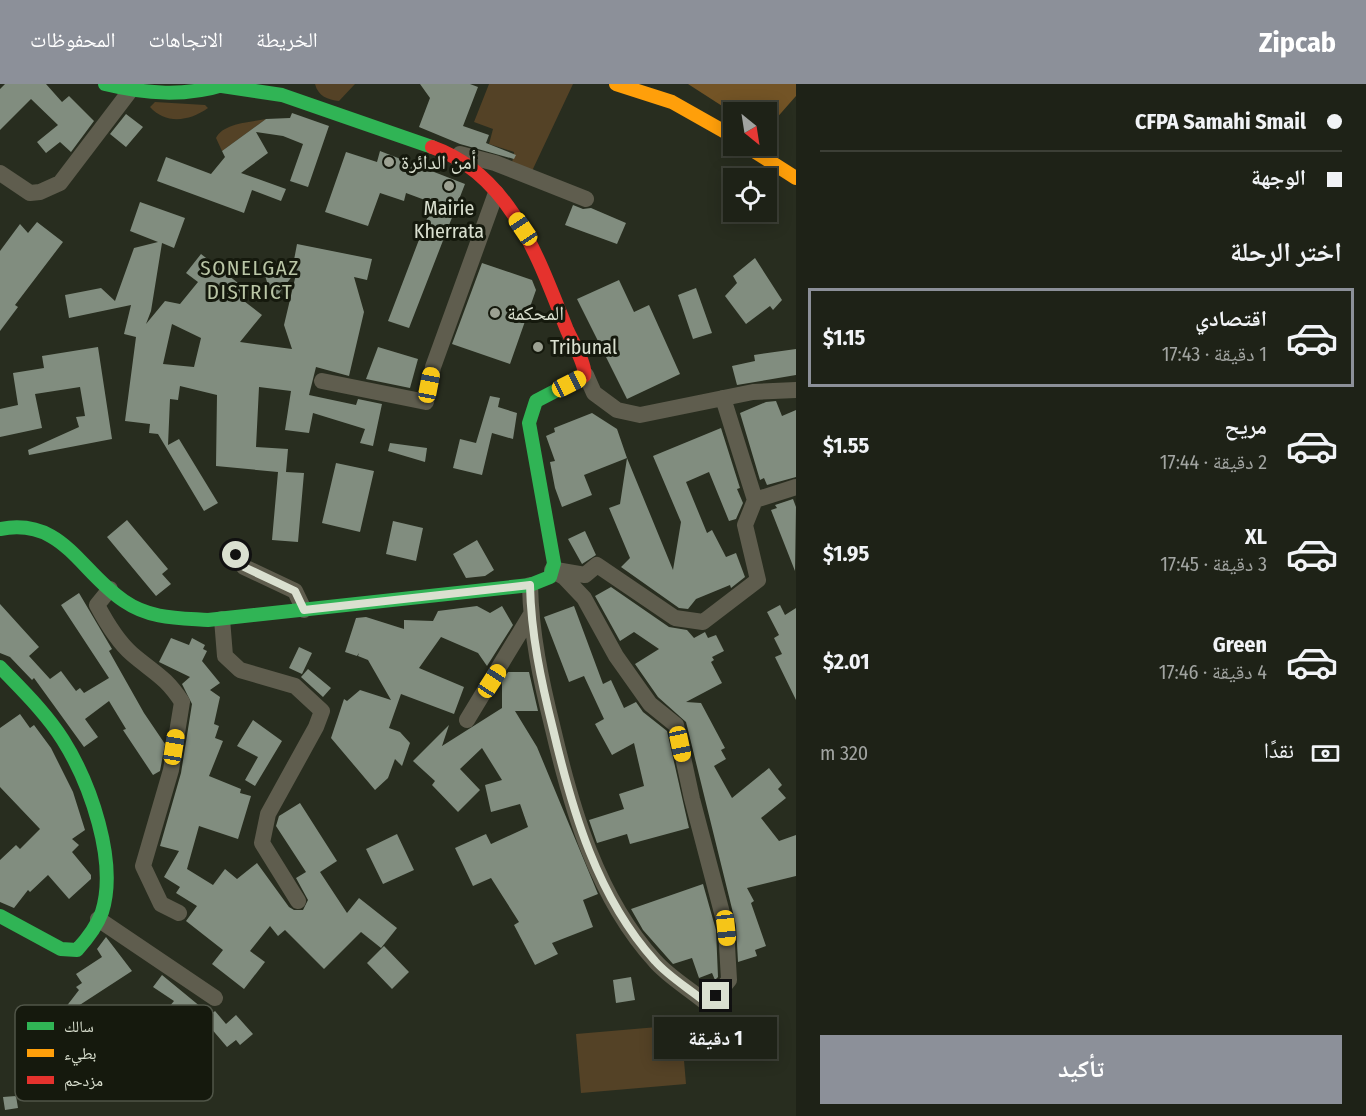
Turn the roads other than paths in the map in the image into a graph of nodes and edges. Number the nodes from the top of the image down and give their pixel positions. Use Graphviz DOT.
graph roads {
  1 [pos="105,84"];
  2 [pos="616,84"];
  3 [pos="224,85"];
  4 [pos="130,91"];
  5 [pos="723,131"];
  6 [pos="436,148"];
  7 [pos="762,156"];
  8 [pos="0,173"];
  9 [pos="796,178"];
  10 [pos="496,193"];
  11 [pos="586,199"];
  12 [pos="586,375"];
  13 [pos="322,381"];
  14 [pos="796,390"];
  15 [pos="723,398"];
  16 [pos="796,487"];
  17 [pos="755,500"];
  18 [pos="0,529"];
  19 [pos="236,555"];
  20 [pos="552,570"];
  21 [pos="530,585"];
  22 [pos="111,589"];
  23 [pos="304,610"];
  24 [pos="531,616"];
  25 [pos="222,619"];
  26 [pos="0,667"];
  27 [pos="467,720"];
  28 [pos="298,901"];
  29 [pos="179,913"];
  30 [pos="0,916"];
  31 [pos="98,919"];
  32 [pos="215,998"];
  1 -- 4 [label="street"];
  2 -- 5 [label="street"];
  3 -- 4 [label="street"];
  3 -- 6 [label="street"];
  4 -- 8 [label="street"];
  6 -- 10 [label="street"];
  6 -- 11 [label="street"];
  7 -- 9 [label="street"];
  10 -- 12 [label="street"];
  10 -- 13 [label="street"];
  12 -- 15 [label="street"];
  12 -- 20 [label="street"];
  14 -- 15 [label="street"];
  15 -- 17 [label="street"];
  16 -- 17 [label="street"];
  17 -- 20 [label="street"];
  18 -- 22 [label="street"];
  19 -- 23 [label="street"];
  20 -- 21 [label="street"];
  20 -- 24 [label="street"];
  21 -- 23 [label="street"];
  21 -- 24 [label="street"];
  22 -- 25 [label="street"];
  22 -- 29 [label="street"];
  23 -- 25 [label="street"];
  24 -- 27 [label="street"];
  25 -- 28 [label="street"];
  26 -- 31 [label="street"];
  30 -- 31 [label="street"];
  31 -- 32 [label="street"];
}
